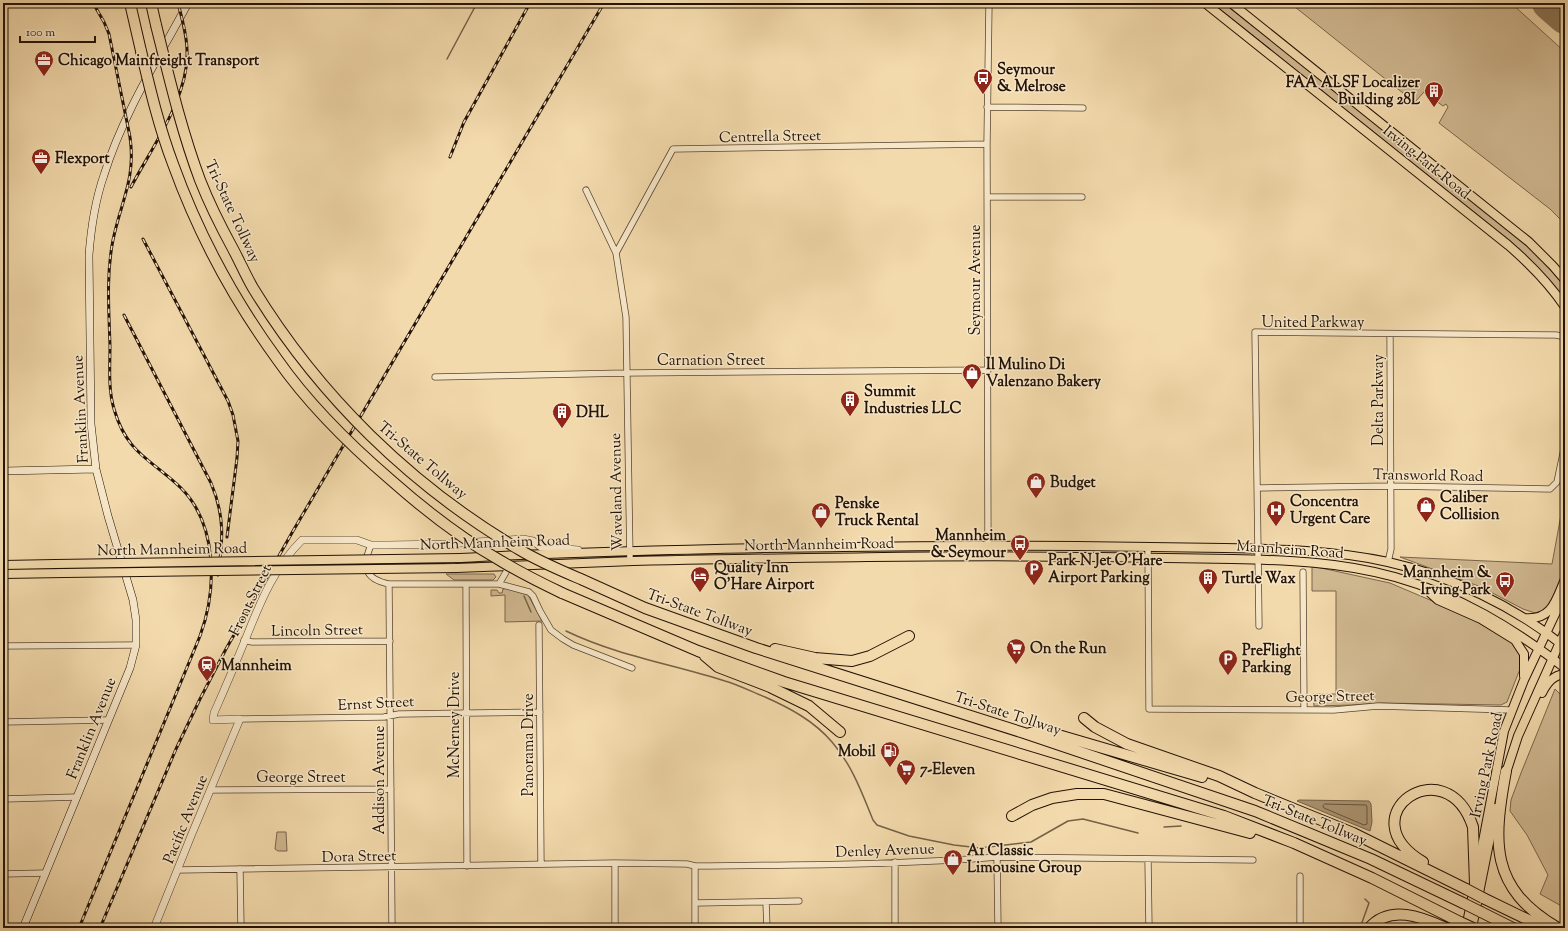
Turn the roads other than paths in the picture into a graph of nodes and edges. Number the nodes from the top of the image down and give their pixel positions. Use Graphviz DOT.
graph roads {
  1 [pos="130,3"];
  2 [pos="151,3"];
  3 [pos="188,3"];
  4 [pos="989,3"];
  5 [pos="1206,3"];
  6 [pos="1231,3"];
  7 [pos="987,107"];
  8 [pos="1083,108"];
  9 [pos="987,144"];
  10 [pos="586,190"];
  11 [pos="987,197"];
  12 [pos="1082,197"];
  13 [pos="616,253"];
  14 [pos="1565,280"];
  15 [pos="1565,307"];
  16 [pos="1390,334"];
  17 [pos="1565,337"];
  18 [pos="988,370"];
  19 [pos="626,373"];
  20 [pos="435,377"];
  21 [pos="1565,444"];
  22 [pos="96,468"];
  23 [pos="3,471"];
  24 [pos="1391,486"];
  25 [pos="1258,488"];
  26 [pos="523,539"];
  27 [pos="371,545"];
  28 [pos="988,546"];
  29 [pos="1148,547"];
  30 [pos="1258,548"];
  31 [pos="630,551"];
  32 [pos="602,552"];
  33 [pos="534,555"];
  34 [pos="988,556"];
  35 [pos="1148,558"];
  36 [pos="1258,559"];
  37 [pos="630,561"];
  38 [pos="1388,562"];
  39 [pos="3,565"];
  40 [pos="509,567"];
  41 [pos="1303,572"];
  42 [pos="3,574"];
  43 [pos="1565,579"];
  44 [pos="390,584"];
  45 [pos="466,584"];
  46 [pos="499,584"];
  47 [pos="1424,587"];
  48 [pos="1565,593"];
  49 [pos="1524,618"];
  50 [pos="539,625"];
  51 [pos="1259,626"];
  52 [pos="1565,631"];
  53 [pos="1547,633"];
  54 [pos="909,636"];
  55 [pos="244,640"];
  56 [pos="390,641"];
  57 [pos="136,645"];
  58 [pos="1562,645"];
  59 [pos="3,646"];
  60 [pos="756,648"];
  61 [pos="1540,649"];
  62 [pos="698,651"];
  63 [pos="1552,658"];
  64 [pos="632,668"];
  65 [pos="1565,668"];
  66 [pos="1565,674"];
  67 [pos="1524,680"];
  68 [pos="1304,709"];
  69 [pos="1512,710"];
  70 [pos="540,712"];
  71 [pos="466,714"];
  72 [pos="390,716"];
  73 [pos="1084,718"];
  74 [pos="240,719"];
  75 [pos="108,720"];
  76 [pos="213,720"];
  77 [pos="3,722"];
  78 [pos="840,732"];
  79 [pos="1024,733"];
  80 [pos="1512,752"];
  81 [pos="1506,771"];
  82 [pos="391,789"];
  83 [pos="211,790"];
  84 [pos="1255,793"];
  85 [pos="3,798"];
  86 [pos="77,798"];
  87 [pos="1012,816"];
  88 [pos="1294,843"];
  89 [pos="997,857"];
  90 [pos="1148,859"];
  91 [pos="1253,860"];
  92 [pos="894,862"];
  93 [pos="615,863"];
  94 [pos="541,864"];
  95 [pos="467,866"];
  96 [pos="695,866"];
  97 [pos="392,867"];
  98 [pos="240,869"];
  99 [pos="178,870"];
  100 [pos="46,873"];
  101 [pos="3,874"];
  102 [pos="1300,876"];
  103 [pos="1469,886"];
  104 [pos="799,901"];
  105 [pos="766,902"];
  106 [pos="695,903"];
  107 [pos="1463,925"];
  108 [pos="23,928"];
  109 [pos="154,928"];
  110 [pos="241,928"];
  111 [pos="392,928"];
  112 [pos="615,928"];
  113 [pos="695,928"];
  114 [pos="767,928"];
  115 [pos="896,928"];
  116 [pos="998,928"];
  117 [pos="1149,928"];
  118 [pos="1300,928"];
  119 [pos="1369,928"];
  120 [pos="1446,928"];
  121 [pos="1472,928"];
  122 [pos="1513,928"];
  123 [pos="1545,928"];
  124 [pos="1558,928"];
  1 -- 62 [label="highway, Tri-State Tollway, bridge"];
  2 -- 60 [label="highway, Tri-State Tollway, bridge"];
  3 -- 22 [label="main road, Franklin Avenue"];
  4 -- 7 [label="street, Seymour Avenue"];
  5 -- 15 [label="main road, Irving Park Road"];
  6 -- 14 [label="main road, Irving Park Road"];
  7 -- 8 [label="street"];
  7 -- 9 [label="street, Seymour Avenue"];
  9 -- 11 [label="street, Seymour Avenue"];
  9 -- 13 [label="street, Centrella Street"];
  10 -- 13 [label="street, Waveland Avenue"];
  11 -- 12 [label="street"];
  11 -- 18 [label="street, Seymour Avenue"];
  13 -- 19 [label="street, Waveland Avenue"];
  16 -- 17 [label="street, United Parkway"];
  16 -- 24 [label="street, Delta Parkway"];
  16 -- 25 [label="street, United Parkway"];
  18 -- 19 [label="street, Carnation Street"];
  18 -- 28 [label="street, Seymour Avenue"];
  19 -- 20 [label="street, Carnation Street"];
  19 -- 31 [label="street, Waveland Avenue"];
  21 -- 24 [label="street, Transworld Road"];
  22 -- 23 [label="main road"];
  22 -- 57 [label="main road, Franklin Avenue"];
  24 -- 25 [label="street, Transworld Road"];
  24 -- 38 [label="street, Delta Parkway"];
  25 -- 30 [label="street, United Parkway"];
  26 -- 27 [label="main road"];
  26 -- 32 [label="main road"];
  26 -- 33 [label="main road"];
  27 -- 44 [label="street"];
  27 -- 55 [label="main road, Front Street"];
  28 -- 29 [label="main road, Mannheim Road"];
  28 -- 31 [label="main road, North Mannheim Road"];
  28 -- 34 [label="street, Seymour Avenue"];
  29 -- 30 [label="main road, Mannheim Road"];
  29 -- 35 [label="street"];
  30 -- 36 [label="street, United Parkway"];
  30 -- 38 [label="main road, Mannheim Road"];
  31 -- 32 [label="main road, North Mannheim Road"];
  31 -- 37 [label="street, Waveland Avenue"];
  32 -- 33 [label="main road, North Mannheim Road"];
  33 -- 39 [label="main road, North Mannheim Road, bridge"];
  34 -- 35 [label="main road, Mannheim Road"];
  34 -- 37 [label="main road, North Mannheim Road"];
  35 -- 36 [label="main road, Mannheim Road"];
  35 -- 68 [label="street, George Street"];
  36 -- 47 [label="main road, Mannheim Road"];
  36 -- 51 [label="street, United Parkway"];
  37 -- 40 [label="main road, North Mannheim Road"];
  38 -- 49 [label="main road, Mannheim Road"];
  40 -- 42 [label="main road, North Mannheim Road, bridge"];
  40 -- 46 [label="street"];
  41 -- 68 [label="street"];
  43 -- 49 [label="main road"];
  44 -- 45 [label="street"];
  44 -- 56 [label="street, Addison Avenue"];
  45 -- 46 [label="street"];
  45 -- 71 [label="street, McNerney Drive"];
  46 -- 64 [label="street"];
  47 -- 61 [label="main road, Mannheim Road"];
  47 -- 67 [label="main road"];
  48 -- 53 [label="main road, Irving Park Road"];
  49 -- 53 [label="main road, Mannheim Road"];
  50 -- 70 [label="street, Panorama Drive"];
  52 -- 58 [label="main road, Irving Park Road"];
  53 -- 58 [label="main road, Mannheim Road"];
  53 -- 61 [label="main road, Irving Park Road"];
  54 -- 60 [label="highway"];
  55 -- 56 [label="street, Lincoln Street"];
  55 -- 76 [label="main road, Front Street"];
  56 -- 72 [label="street, Addison Avenue"];
  57 -- 59 [label="street"];
  57 -- 75 [label="main road, Franklin Avenue"];
  58 -- 63 [label="main road, Irving Park Road"];
  60 -- 79 [label="highway, Tri-State Tollway"];
  61 -- 63 [label="main road, Mannheim Road"];
  61 -- 67 [label="main road, Irving Park Road"];
  62 -- 78 [label="highway"];
  62 -- 88 [label="highway, Tri-State Tollway"];
  63 -- 65 [label="main road, Mannheim Road"];
  63 -- 80 [label="main road, Irving Park Road"];
  66 -- 80 [label="main road"];
  67 -- 69 [label="main road, Irving Park Road"];
  68 -- 69 [label="street, George Street"];
  69 -- 103 [label="main road, Irving Park Road"];
  70 -- 71 [label="street, Ernst Street"];
  70 -- 94 [label="street, Panorama Drive"];
  71 -- 72 [label="street, Ernst Street"];
  71 -- 95 [label="street, McNerney Drive"];
  72 -- 74 [label="street, Ernst Street"];
  72 -- 82 [label="street, Addison Avenue"];
  73 -- 84 [label="highway"];
  74 -- 76 [label="main road, Ernst Street"];
  74 -- 83 [label="main road, Pacific Avenue"];
  75 -- 77 [label="street"];
  75 -- 86 [label="main road, Franklin Avenue"];
  79 -- 84 [label="highway"];
  79 -- 122 [label="highway, Tri-State Tollway, bridge"];
  80 -- 81 [label="main road, Irving Park Road"];
  81 -- 121 [label="main road, Irving Park Road"];
  81 -- 124 [label="highway"];
  82 -- 83 [label="street, George Street"];
  82 -- 97 [label="street, Addison Avenue"];
  83 -- 99 [label="main road, Pacific Avenue"];
  84 -- 103 [label="highway"];
  85 -- 86 [label="street"];
  86 -- 100 [label="main road, Franklin Avenue"];
  87 -- 88 [label="highway"];
  88 -- 107 [label="highway, Tri-State Tollway"];
  89 -- 90 [label="street, Denley Avenue"];
  89 -- 92 [label="street, Denley Avenue"];
  89 -- 116 [label="street"];
  90 -- 91 [label="street, Denley Avenue"];
  90 -- 117 [label="street"];
  92 -- 96 [label="street, Denley Avenue"];
  92 -- 115 [label="street"];
  93 -- 94 [label="street, Denley Avenue"];
  93 -- 96 [label="street, Denley Avenue"];
  93 -- 112 [label="street"];
  94 -- 95 [label="street, Dora Street"];
  95 -- 97 [label="street, Dora Street"];
  96 -- 106 [label="street"];
  97 -- 98 [label="street, Dora Street"];
  97 -- 111 [label="street, Addison Avenue"];
  98 -- 99 [label="street, Dora Street"];
  98 -- 110 [label="street"];
  99 -- 109 [label="main road, Pacific Avenue"];
  100 -- 101 [label="street"];
  100 -- 108 [label="main road, Franklin Avenue"];
  102 -- 118 [label="street"];
  103 -- 103 [label="highway"];
  103 -- 107 [label="main road, Irving Park Road"];
  103 -- 123 [label="highway, bridge"];
  104 -- 105 [label="street"];
  105 -- 106 [label="street"];
  105 -- 114 [label="street"];
  106 -- 113 [label="street"];
  107 -- 121 [label="highway, Tri-State Tollway, bridge"];
  119 -- 120 [label="highway"];
}
